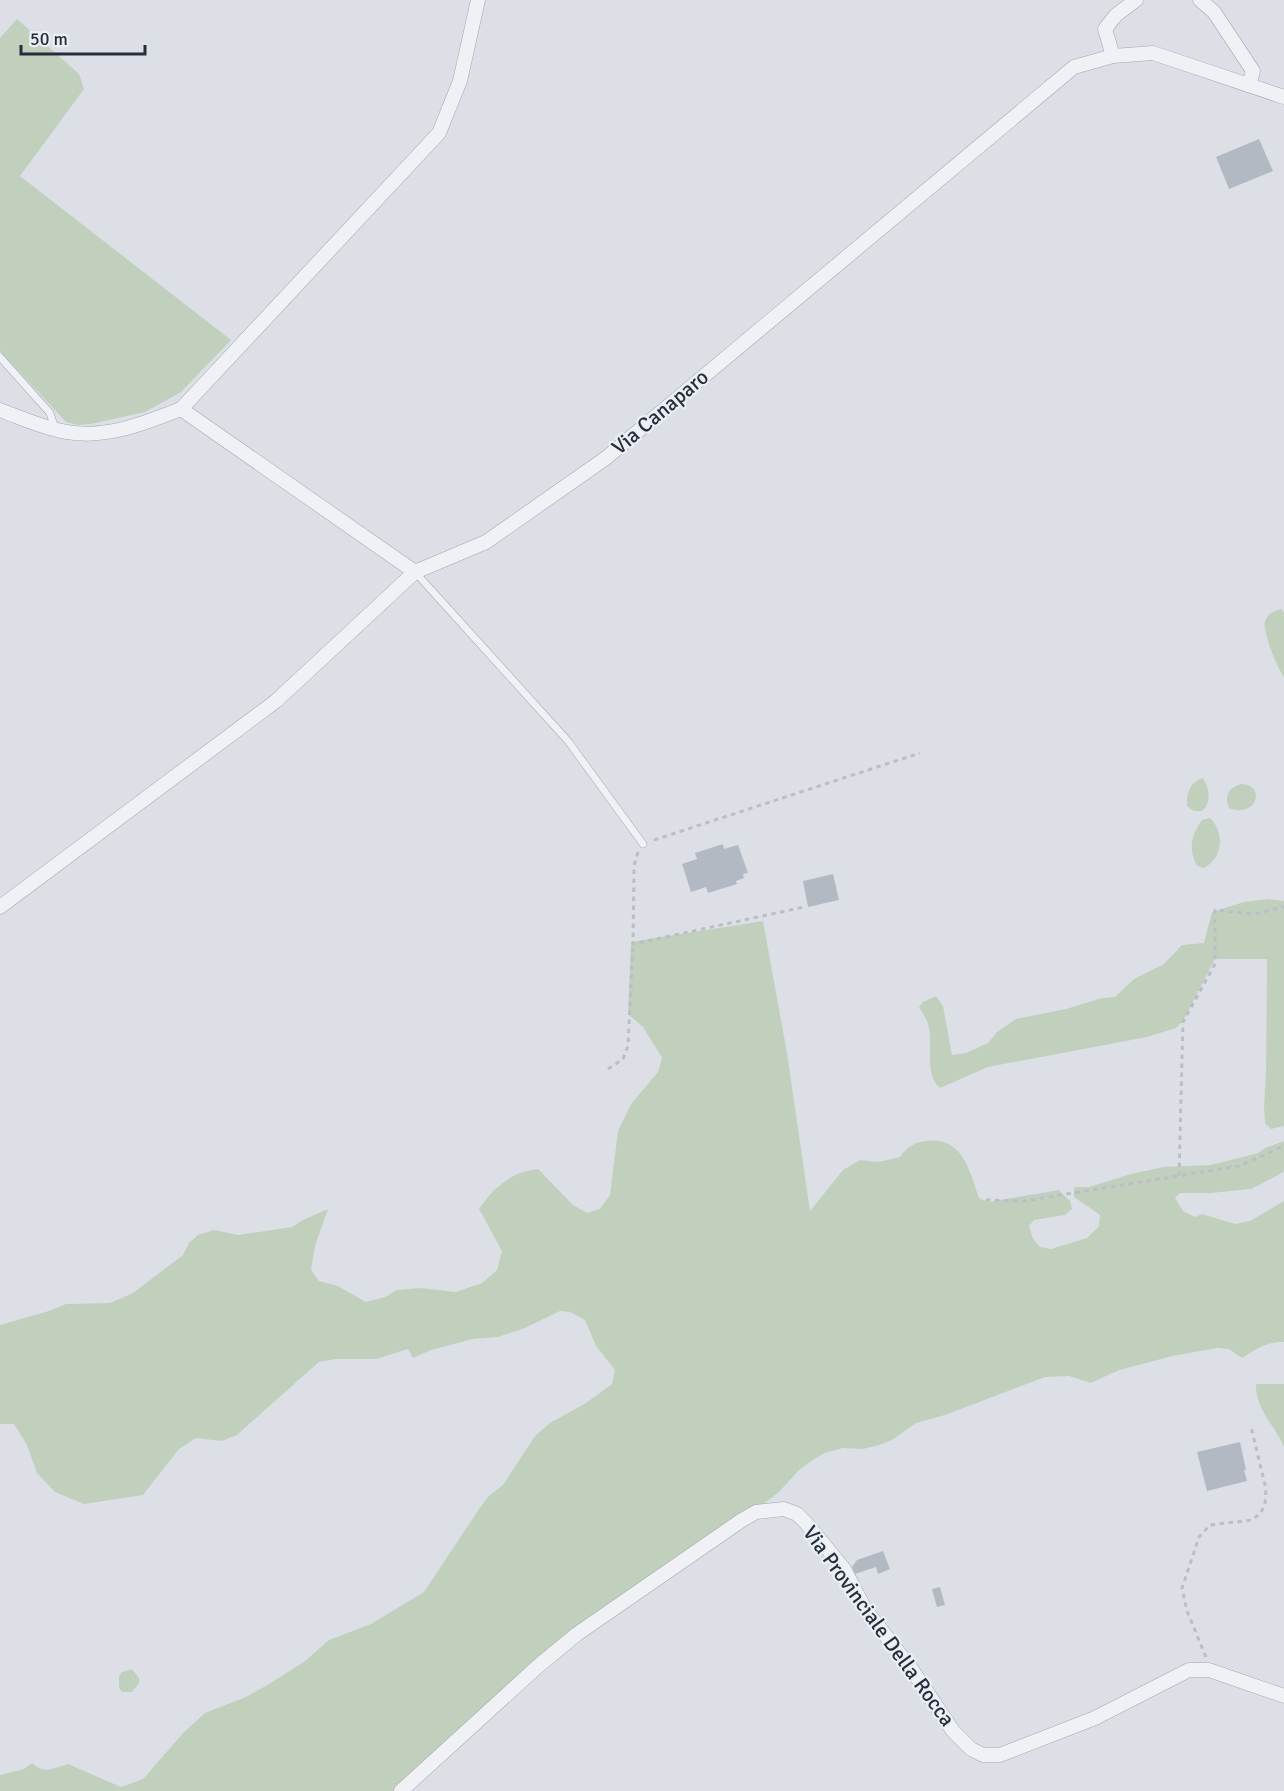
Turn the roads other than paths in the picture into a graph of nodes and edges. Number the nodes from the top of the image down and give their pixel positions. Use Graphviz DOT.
graph roads {
  1 [pos="477,0"];
  2 [pos="1136,0"];
  3 [pos="1200,0"];
  4 [pos="1113,56"];
  5 [pos="1249,85"];
  6 [pos="1284,97"];
  7 [pos="0,357"];
  8 [pos="181,409"];
  9 [pos="0,410"];
  10 [pos="55,429"];
  11 [pos="415,572"];
  12 [pos="643,844"];
  13 [pos="0,907"];
  14 [pos="1284,1696"];
  15 [pos="401,1791"];
  1 -- 8 [label="street"];
  2 -- 4 [label="street"];
  3 -- 5 [label="street"];
  4 -- 5 [label="street, Via Canaparo"];
  4 -- 11 [label="street, Via Canaparo"];
  5 -- 6 [label="street, Via Canaparo"];
  7 -- 10 [label="lane"];
  8 -- 10 [label="street"];
  8 -- 11 [label="street"];
  9 -- 10 [label="street"];
  11 -- 12 [label="lane"];
  11 -- 13 [label="street, Via Canaparo"];
  14 -- 15 [label="street, Via Provinciale Della Rocca"];
}
